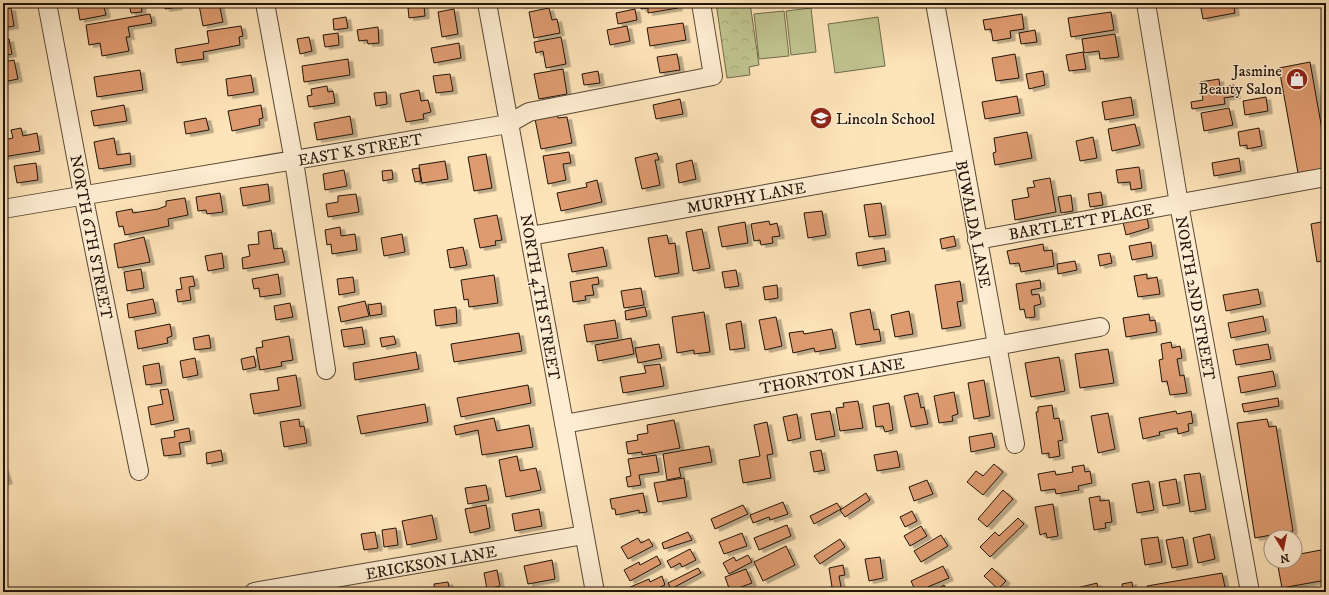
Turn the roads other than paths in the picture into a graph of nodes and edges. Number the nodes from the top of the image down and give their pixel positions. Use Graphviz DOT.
graph roads {
  1 [pos="48,3"];
  2 [pos="265,3"];
  3 [pos="487,3"];
  4 [pos="701,3"];
  5 [pos="935,3"];
  6 [pos="1146,3"];
  7 [pos="508,124"];
  8 [pos="962,159"];
  9 [pos="294,161"];
  10 [pos="1326,177"];
  11 [pos="83,194"];
  12 [pos="1179,204"];
  13 [pos="3,209"];
  14 [pos="530,236"];
  15 [pos="977,240"];
  16 [pos="1100,327"];
  17 [pos="997,345"];
  18 [pos="326,370"];
  19 [pos="564,424"];
  20 [pos="1015,444"];
  21 [pos="139,471"];
  22 [pos="584,535"];
  23 [pos="254,592"];
  24 [pos="594,592"];
  25 [pos="1250,592"];
  1 -- 11 [label="street, NORTH 6TH STREET"];
  2 -- 9 [label="street"];
  3 -- 7 [label="street, NORTH 4TH STREET"];
  4 -- 7 [label="street, EAST K STREET"];
  5 -- 8 [label="street, BUWALDA LANE"];
  6 -- 12 [label="street, NORTH 2ND STREET"];
  7 -- 9 [label="street, EAST K STREET"];
  7 -- 14 [label="street, NORTH 4TH STREET"];
  8 -- 14 [label="street, MURPHY LANE"];
  8 -- 15 [label="street, BUWALDA LANE"];
  9 -- 11 [label="street, EAST K STREET"];
  9 -- 18 [label="street"];
  10 -- 12 [label="street, BARTLETT PLACE"];
  11 -- 13 [label="street, EAST K STREET"];
  11 -- 21 [label="street, NORTH 6TH STREET"];
  12 -- 15 [label="street, BARTLETT PLACE"];
  12 -- 25 [label="street, NORTH 2ND STREET"];
  14 -- 19 [label="street, NORTH 4TH STREET"];
  15 -- 17 [label="street, BUWALDA LANE"];
  16 -- 17 [label="street, THORNTON LANE"];
  17 -- 19 [label="street, THORNTON LANE"];
  17 -- 20 [label="street, BUWALDA LANE"];
  19 -- 22 [label="street, NORTH 4TH STREET"];
  22 -- 23 [label="street, ERICKSON LANE"];
  22 -- 24 [label="street, NORTH 4TH STREET"];
}
